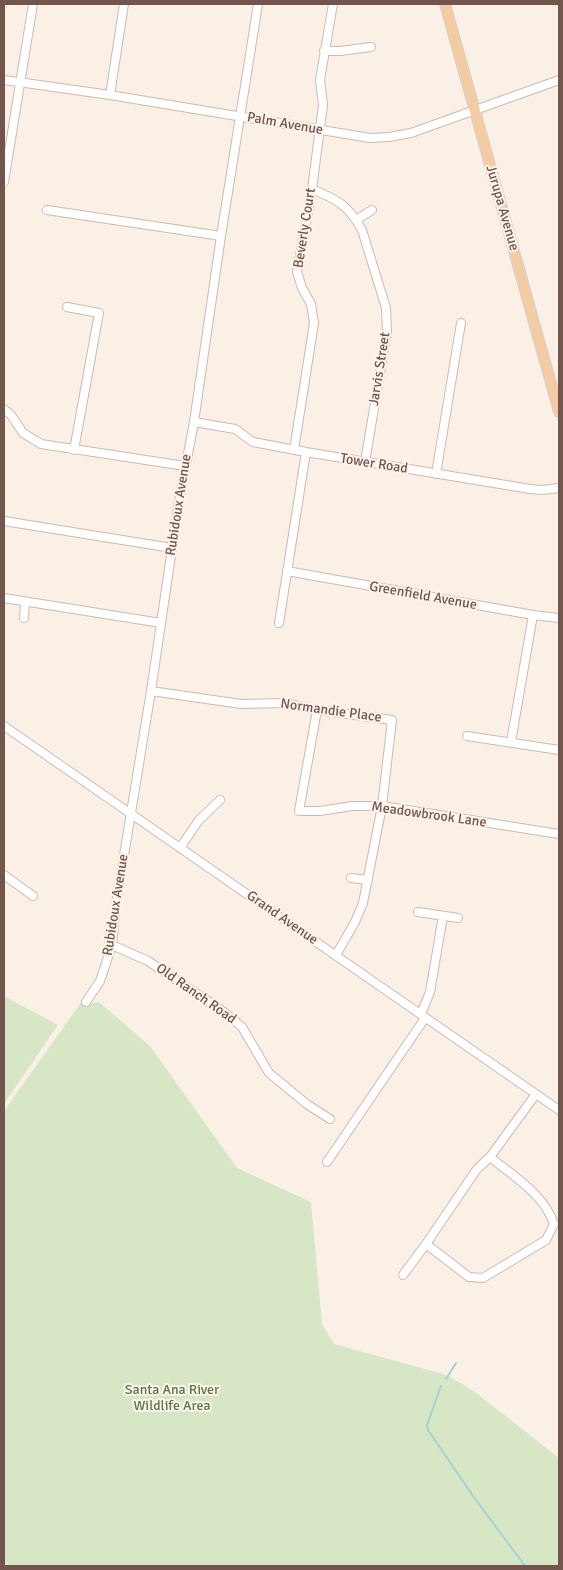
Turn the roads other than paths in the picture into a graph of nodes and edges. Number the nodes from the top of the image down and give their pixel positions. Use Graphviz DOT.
graph roads {
  1 [pos="33,4"];
  2 [pos="124,4"];
  3 [pos="258,4"];
  4 [pos="333,4"];
  5 [pos="444,4"];
  6 [pos="371,47"];
  7 [pos="324,51"];
  8 [pos="4,80"];
  9 [pos="559,80"];
  10 [pos="20,82"];
  11 [pos="110,95"];
  12 [pos="474,110"];
  13 [pos="239,116"];
  14 [pos="320,130"];
  15 [pos="4,182"];
  16 [pos="312,189"];
  17 [pos="46,210"];
  18 [pos="372,210"];
  19 [pos="356,220"];
  20 [pos="220,236"];
  21 [pos="67,307"];
  22 [pos="461,323"];
  23 [pos="4,409"];
  24 [pos="559,412"];
  25 [pos="194,422"];
  26 [pos="74,450"];
  27 [pos="294,450"];
  28 [pos="306,452"];
  29 [pos="365,462"];
  30 [pos="184,466"];
  31 [pos="436,474"];
  32 [pos="559,488"];
  33 [pos="4,521"];
  34 [pos="172,548"];
  35 [pos="287,571"];
  36 [pos="4,598"];
  37 [pos="25,601"];
  38 [pos="532,615"];
  39 [pos="24,618"];
  40 [pos="559,618"];
  41 [pos="161,623"];
  42 [pos="279,623"];
  43 [pos="151,691"];
  44 [pos="317,710"];
  45 [pos="4,726"];
  46 [pos="467,736"];
  47 [pos="511,742"];
  48 [pos="559,750"];
  49 [pos="220,800"];
  50 [pos="382,806"];
  51 [pos="131,813"];
  52 [pos="559,834"];
  53 [pos="180,848"];
  54 [pos="4,875"];
  55 [pos="351,878"];
  56 [pos="368,880"];
  57 [pos="33,896"];
  58 [pos="418,912"];
  59 [pos="444,916"];
  60 [pos="458,918"];
  61 [pos="112,945"];
  62 [pos="336,955"];
  63 [pos="86,1002"];
  64 [pos="423,1016"];
  65 [pos="536,1094"];
  66 [pos="559,1110"];
  67 [pos="330,1119"];
  68 [pos="490,1157"];
  69 [pos="327,1162"];
  70 [pos="426,1244"];
  71 [pos="403,1275"];
  1 -- 10 [label="street"];
  2 -- 11 [label="street"];
  3 -- 13 [label="street, Rubidoux Avenue"];
  4 -- 7 [label="street, Beverly Court"];
  5 -- 12 [label="main road, Jurupa Avenue"];
  6 -- 7 [label="street"];
  7 -- 14 [label="street, Beverly Court"];
  8 -- 10 [label="street, Palm Avenue"];
  9 -- 12 [label="street, Palm Avenue"];
  10 -- 11 [label="street, Palm Avenue"];
  10 -- 15 [label="street"];
  11 -- 13 [label="street, Palm Avenue"];
  12 -- 14 [label="street, Palm Avenue"];
  12 -- 24 [label="main road, Jurupa Avenue"];
  13 -- 14 [label="street, Palm Avenue"];
  13 -- 20 [label="street, Rubidoux Avenue"];
  14 -- 16 [label="street, Beverly Court"];
  16 -- 19 [label="street, Jarvis Street"];
  16 -- 27 [label="street, Beverly Court"];
  17 -- 20 [label="street"];
  18 -- 19 [label="street"];
  19 -- 29 [label="street, Jarvis Street"];
  20 -- 25 [label="street, Rubidoux Avenue"];
  21 -- 26 [label="street"];
  22 -- 31 [label="street"];
  23 -- 26 [label="street"];
  25 -- 27 [label="street, Tower Road"];
  25 -- 30 [label="street, Rubidoux Avenue"];
  26 -- 30 [label="street"];
  27 -- 28 [label="street, Tower Road"];
  28 -- 29 [label="street, Tower Road"];
  28 -- 35 [label="street"];
  29 -- 31 [label="street, Tower Road"];
  30 -- 34 [label="street, Rubidoux Avenue"];
  31 -- 32 [label="street, Tower Road"];
  33 -- 34 [label="street"];
  34 -- 41 [label="street, Rubidoux Avenue"];
  35 -- 38 [label="street, Greenfield Avenue"];
  35 -- 42 [label="street"];
  36 -- 37 [label="street"];
  37 -- 39 [label="street"];
  37 -- 41 [label="street"];
  38 -- 40 [label="street, Greenfield Avenue"];
  38 -- 47 [label="street"];
  41 -- 43 [label="street, Rubidoux Avenue"];
  43 -- 44 [label="street, Normandie Place"];
  43 -- 51 [label="street, Rubidoux Avenue"];
  44 -- 50 [label="street, Normandie Place"];
  44 -- 50 [label="street, Meadowbrook Lane"];
  45 -- 51 [label="street, Grand Avenue"];
  46 -- 47 [label="street"];
  47 -- 48 [label="street"];
  49 -- 53 [label="street"];
  50 -- 52 [label="street, Meadowbrook Lane"];
  50 -- 56 [label="street"];
  51 -- 53 [label="street, Grand Avenue"];
  51 -- 61 [label="street, Rubidoux Avenue"];
  53 -- 62 [label="street, Grand Avenue"];
  54 -- 57 [label="street"];
  55 -- 56 [label="street"];
  56 -- 62 [label="street"];
  58 -- 59 [label="street"];
  59 -- 60 [label="street"];
  59 -- 64 [label="street"];
  61 -- 63 [label="street, Rubidoux Avenue"];
  61 -- 67 [label="street, Old Ranch Road"];
  62 -- 64 [label="street, Grand Avenue"];
  64 -- 65 [label="street, Grand Avenue"];
  64 -- 69 [label="street"];
  65 -- 66 [label="street, Grand Avenue"];
  65 -- 68 [label="street"];
  68 -- 70 [label="street"];
  68 -- 70 [label="street"];
  70 -- 71 [label="street"];
}
